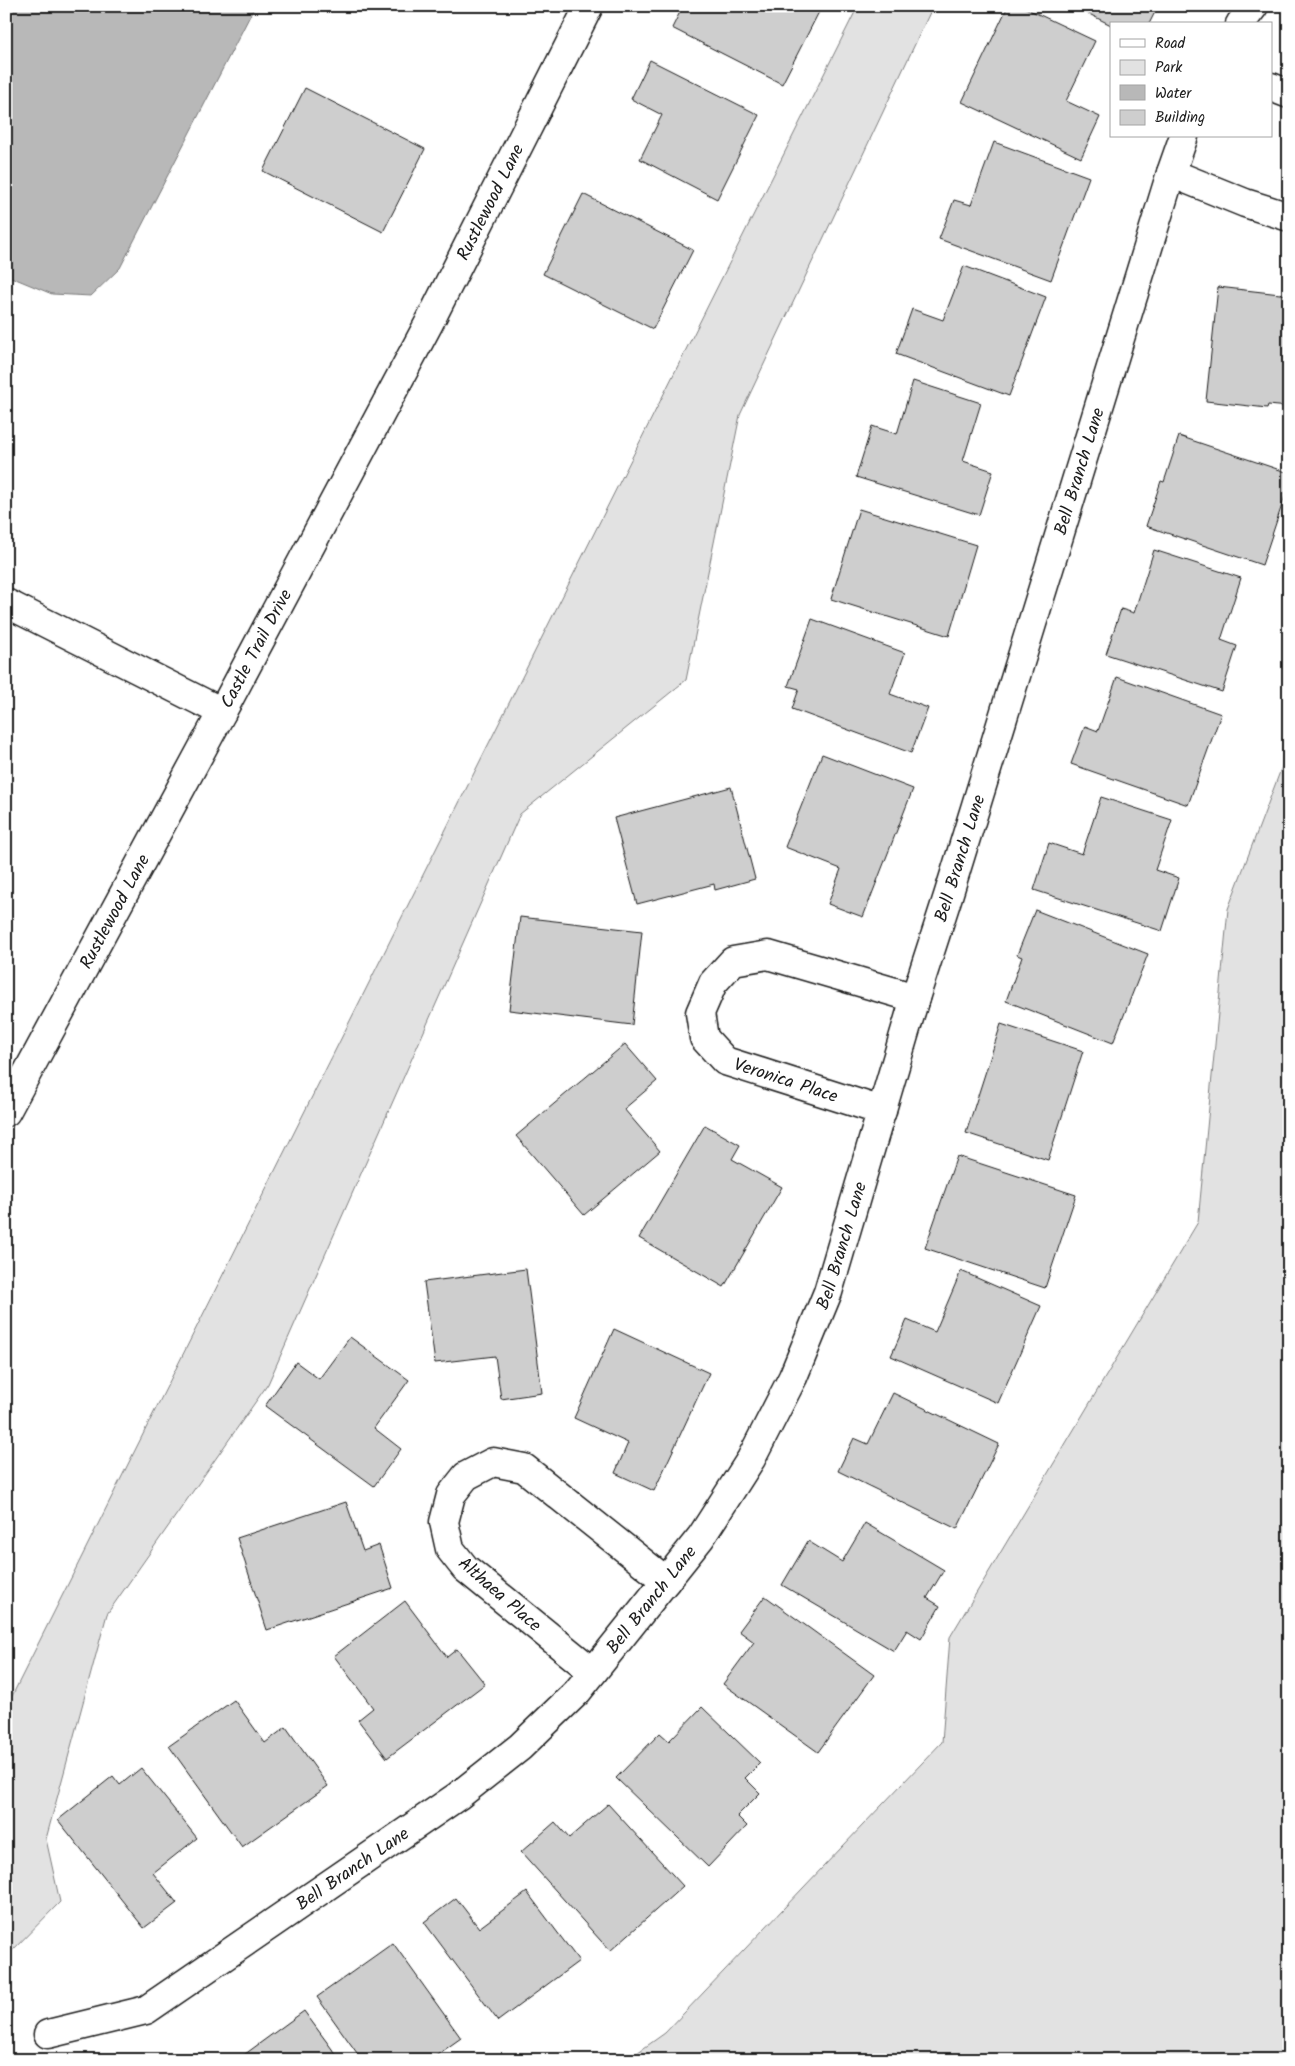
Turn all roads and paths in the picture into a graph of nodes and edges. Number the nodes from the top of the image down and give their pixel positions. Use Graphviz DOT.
graph roads {
  1 [pos="589,6"];
  2 [pos="1254,6"];
  3 [pos="1242,22"];
  4 [pos="1272,88"];
  5 [pos="1289,94"];
  6 [pos="1183,138"];
  7 [pos="1170,173"];
  8 [pos="1289,217"];
  9 [pos="389,398"];
  10 [pos="6,603"];
  11 [pos="222,712"];
  12 [pos="915,998"];
  13 [pos="882,1111"];
  14 [pos="6,1112"];
  15 [pos="666,1581"];
  16 [pos="593,1672"];
  17 [pos="48,2034"];
  1 -- 9 [label="street, Rustlewood Lane"];
  2 -- 3 [label="street"];
  4 -- 5 [label="street"];
  6 -- 7 [label="street, Bell Branch Lane"];
  7 -- 8 [label="street"];
  7 -- 12 [label="street, Bell Branch Lane"];
  9 -- 11 [label="street, Castle Trail Drive"];
  10 -- 11 [label="street, Castle Trail Drive"];
  11 -- 14 [label="street, Rustlewood Lane"];
  12 -- 13 [label="street, Bell Branch Lane"];
  12 -- 13 [label="street, Veronica Place"];
  13 -- 15 [label="street, Bell Branch Lane"];
  15 -- 16 [label="street, Bell Branch Lane"];
  15 -- 16 [label="street, Althaea Place"];
  16 -- 17 [label="street, Bell Branch Lane"];
}
